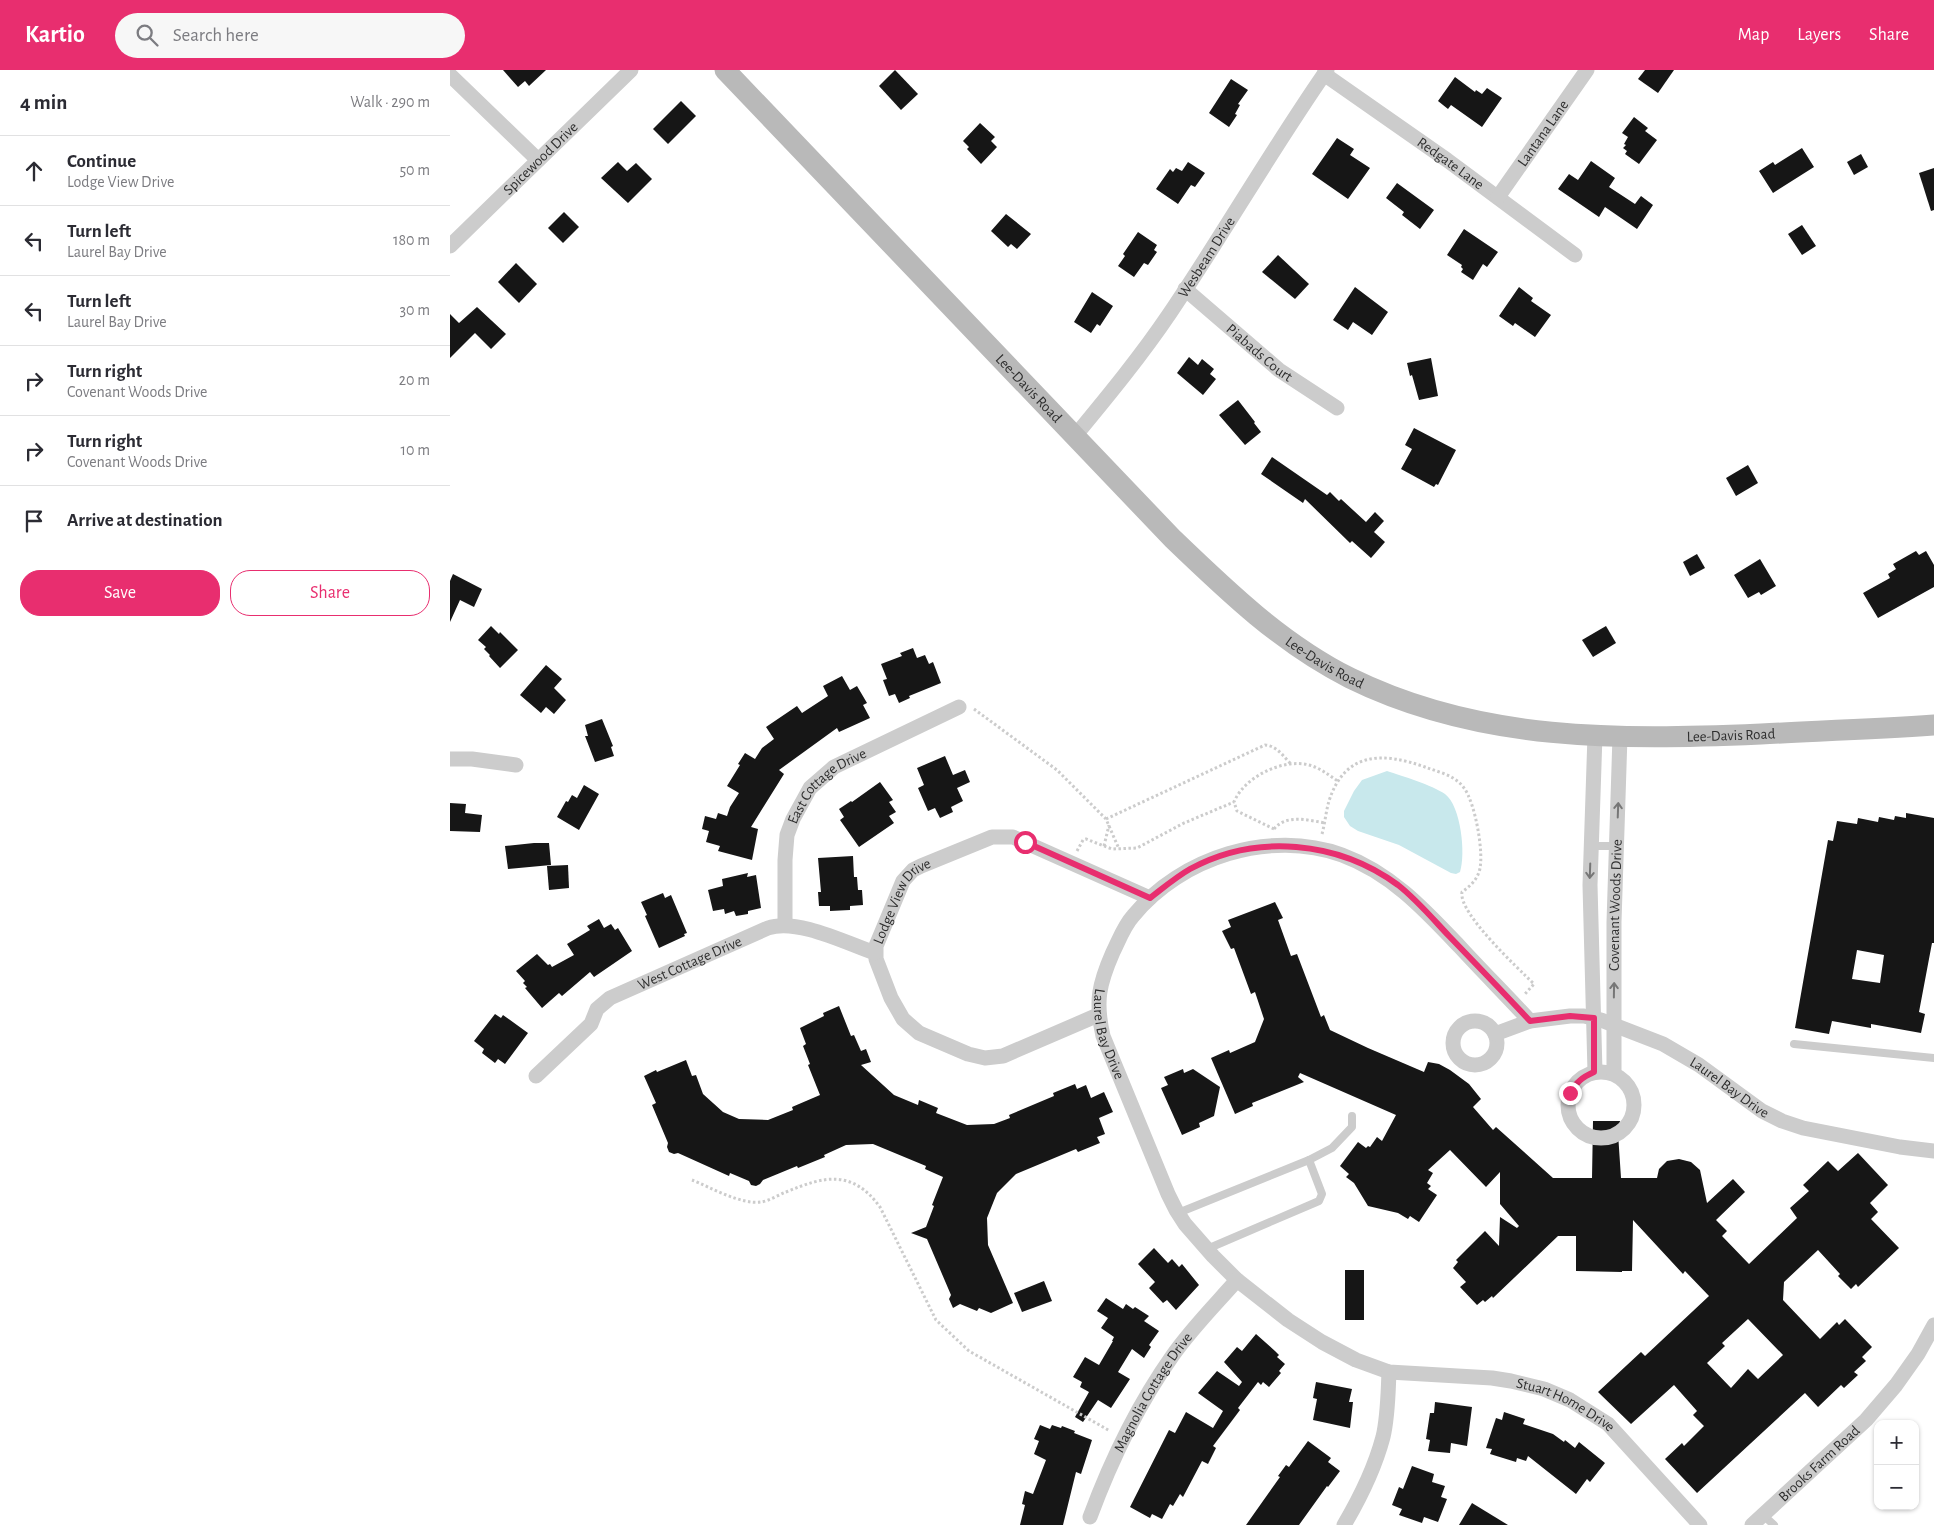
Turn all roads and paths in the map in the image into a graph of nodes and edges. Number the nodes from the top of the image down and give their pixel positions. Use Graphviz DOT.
graph roads {
  1 [pos="631,70"];
  2 [pos="725,70"];
  3 [pos="1587,70"];
  4 [pos="1326,72"];
  5 [pos="450,75"];
  6 [pos="538,160"];
  7 [pos="1498,197"];
  8 [pos="450,246"];
  9 [pos="1575,255"];
  10 [pos="1185,289"];
  11 [pos="1337,408"];
  12 [pos="1075,436"];
  13 [pos="959,707"];
  14 [pos="1934,725"];
  15 [pos="1595,735"];
  16 [pos="1620,736"];
  17 [pos="450,759"];
  18 [pos="1291,764"];
  19 [pos="516,765"];
  20 [pos="1339,782"];
  21 [pos="1234,802"];
  22 [pos="1106,819"];
  23 [pos="1325,823"];
  24 [pos="1109,825"];
  25 [pos="1274,829"];
  26 [pos="1104,846"];
  27 [pos="1276,846"];
  28 [pos="1591,846"];
  29 [pos="1617,846"];
  30 [pos="1120,849"];
  31 [pos="1319,849"];
  32 [pos="1072,863"];
  33 [pos="1150,898"];
  34 [pos="786,925"];
  35 [pos="875,953"];
  36 [pos="1512,1001"];
  37 [pos="1098,1015"];
  38 [pos="1594,1018"];
  39 [pos="1530,1021"];
  40 [pos="1613,1024"];
  41 [pos="1495,1034"];
  42 [pos="1794,1044"];
  43 [pos="1934,1058"];
  44 [pos="1594,1072"];
  45 [pos="1614,1074"];
  46 [pos="536,1076"];
  47 [pos="1352,1116"];
  48 [pos="1934,1151"];
  49 [pos="1309,1160"];
  50 [pos="692,1180"];
  51 [pos="1178,1213"];
  52 [pos="1207,1250"];
  53 [pos="1237,1280"];
  54 [pos="1934,1325"];
  55 [pos="1389,1372"];
  56 [pos="1124,1439"];
  57 [pos="1090,1518"];
  58 [pos="1769,1520"];
  59 [pos="1345,1525"];
  60 [pos="1700,1525"];
  61 [pos="1752,1525"];
  1 -- 6 [label="street, Spicewood Drive"];
  2 -- 12 [label="main road, Lee-Davis Road"];
  3 -- 7 [label="street, Lantana Lane"];
  4 -- 7 [label="street, Redgate Lane"];
  4 -- 10 [label="street, Wesbeam Drive"];
  5 -- 6 [label="street"];
  6 -- 8 [label="street, Spicewood Drive"];
  7 -- 9 [label="street, Redgate Lane"];
  10 -- 11 [label="street, Piabads Court"];
  10 -- 12 [label="street, Wesbeam Drive"];
  12 -- 15 [label="main road, Lee-Davis Road"];
  13 -- 22 [label="path"];
  13 -- 34 [label="street, East Cottage Drive"];
  14 -- 16 [label="main road, Lee-Davis Road"];
  15 -- 16 [label="main road, Lee-Davis Road"];
  15 -- 28 [label="street, Covenant Woods Drive"];
  29 -- 16 [label="street, Covenant Woods Drive, one-way"];
  17 -- 19 [label="street"];
  18 -- 20 [label="path"];
  18 -- 21 [label="path"];
  18 -- 22 [label="path"];
  20 -- 23 [label="path"];
  20 -- 36 [label="path"];
  21 -- 25 [label="path"];
  21 -- 30 [label="path"];
  22 -- 24 [label="path"];
  23 -- 25 [label="path"];
  23 -- 31 [label="path"];
  24 -- 26 [label="path"];
  24 -- 30 [label="path"];
  25 -- 27 [label="path"];
  26 -- 30 [label="path"];
  26 -- 32 [label="path"];
  27 -- 31 [label="street, Laurel Bay Drive"];
  27 -- 33 [label="street, Laurel Bay Drive"];
  28 -- 29 [label="lane"];
  28 -- 38 [label="street, Covenant Woods Drive, one-way"];
  40 -- 29 [label="street, Covenant Woods Drive, one-way"];
  31 -- 36 [label="street, Laurel Bay Drive"];
  32 -- 33 [label="street, Lodge View Drive"];
  32 -- 35 [label="street, Lodge View Drive"];
  33 -- 37 [label="street, Laurel Bay Drive"];
  34 -- 35 [label="street, West Cottage Drive"];
  34 -- 46 [label="street, West Cottage Drive"];
  35 -- 37 [label="street, Lodge View Drive"];
  36 -- 39 [label="street, Laurel Bay Drive"];
  37 -- 51 [label="street, Laurel Bay Drive"];
  38 -- 39 [label="street, Laurel Bay Drive"];
  38 -- 40 [label="street, Laurel Bay Drive"];
  38 -- 44 [label="street, Covenant Woods Drive"];
  39 -- 41 [label="street, Laurel Bay Drive"];
  40 -- 45 [label="street, Covenant Woods Drive"];
  40 -- 48 [label="street, Laurel Bay Drive"];
  42 -- 43 [label="lane"];
  44 -- 45 [label="street"];
  44 -- 45 [label="street"];
  47 -- 49 [label="lane"];
  49 -- 51 [label="lane"];
  49 -- 52 [label="lane"];
  50 -- 56 [label="path"];
  51 -- 52 [label="street, Laurel Bay Drive"];
  52 -- 53 [label="street, Laurel Bay Drive"];
  53 -- 55 [label="street, Laurel Bay Drive"];
  53 -- 56 [label="street, Magnolia Cottage Drive"];
  54 -- 58 [label="street, Brooks Farm Road"];
  55 -- 59 [label="street"];
  55 -- 60 [label="street, Stuart Home Drive"];
  56 -- 57 [label="street, Magnolia Cottage Drive"];
  58 -- 61 [label="street, Brooks Farm Road"];
}
